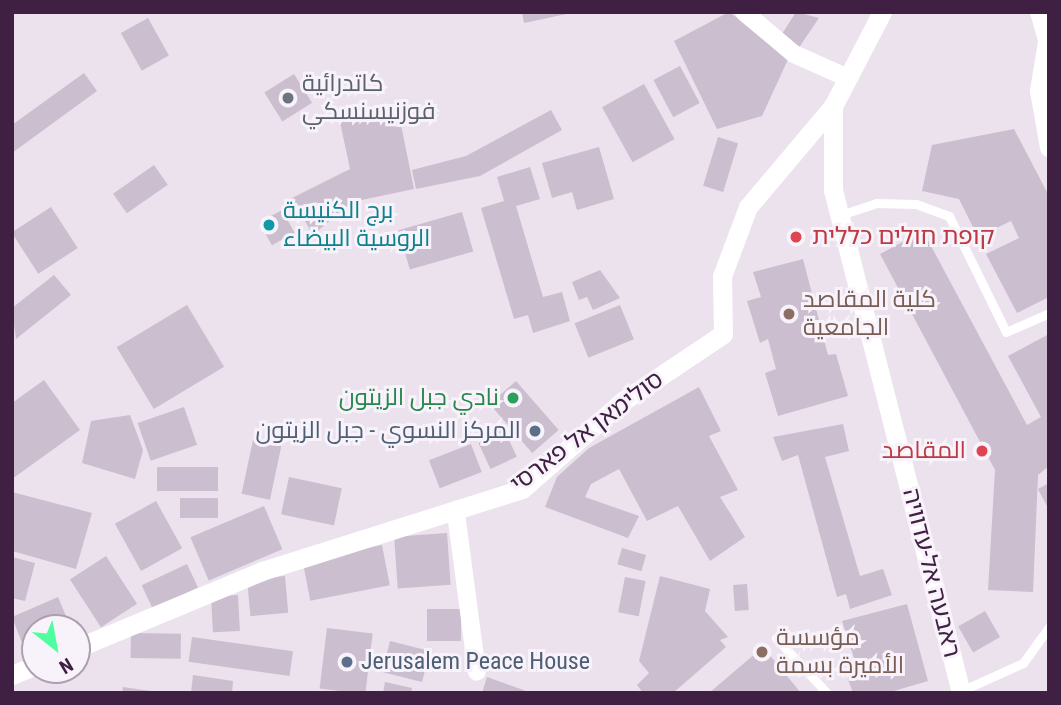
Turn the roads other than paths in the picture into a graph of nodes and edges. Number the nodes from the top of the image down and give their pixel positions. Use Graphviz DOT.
graph roads {
  1 [pos="744,12"];
  2 [pos="882,12"];
  3 [pos="1039,12"];
  4 [pos="1048,45"];
  5 [pos="848,78"];
  6 [pos="833,106"];
  7 [pos="1049,148"];
  8 [pos="839,215"];
  9 [pos="1049,313"];
  10 [pos="456,513"];
  11 [pos="1049,627"];
  12 [pos="776,638"];
  13 [pos="91,642"];
  14 [pos="477,673"];
  15 [pos="961,692"];
  16 [pos="827,693"];
  1 -- 5 [label="street"];
  2 -- 5 [label="street, ראבעה אל-עדוויה"];
  3 -- 4 [label="street"];
  4 -- 7 [label="street"];
  5 -- 6 [label="street, ראבעה אל-עדוויה"];
  6 -- 8 [label="street, ראבעה אל-עדוויה"];
  6 -- 10 [label="street, סולימאן אל פארסי"];
  8 -- 9 [label="lane"];
  8 -- 15 [label="street, ראבעה אל-עדוויה"];
  10 -- 13 [label="street, סולימאן אל פארסי"];
  10 -- 14 [label="street"];
  11 -- 15 [label="lane"];
  12 -- 16 [label="lane"];
}
